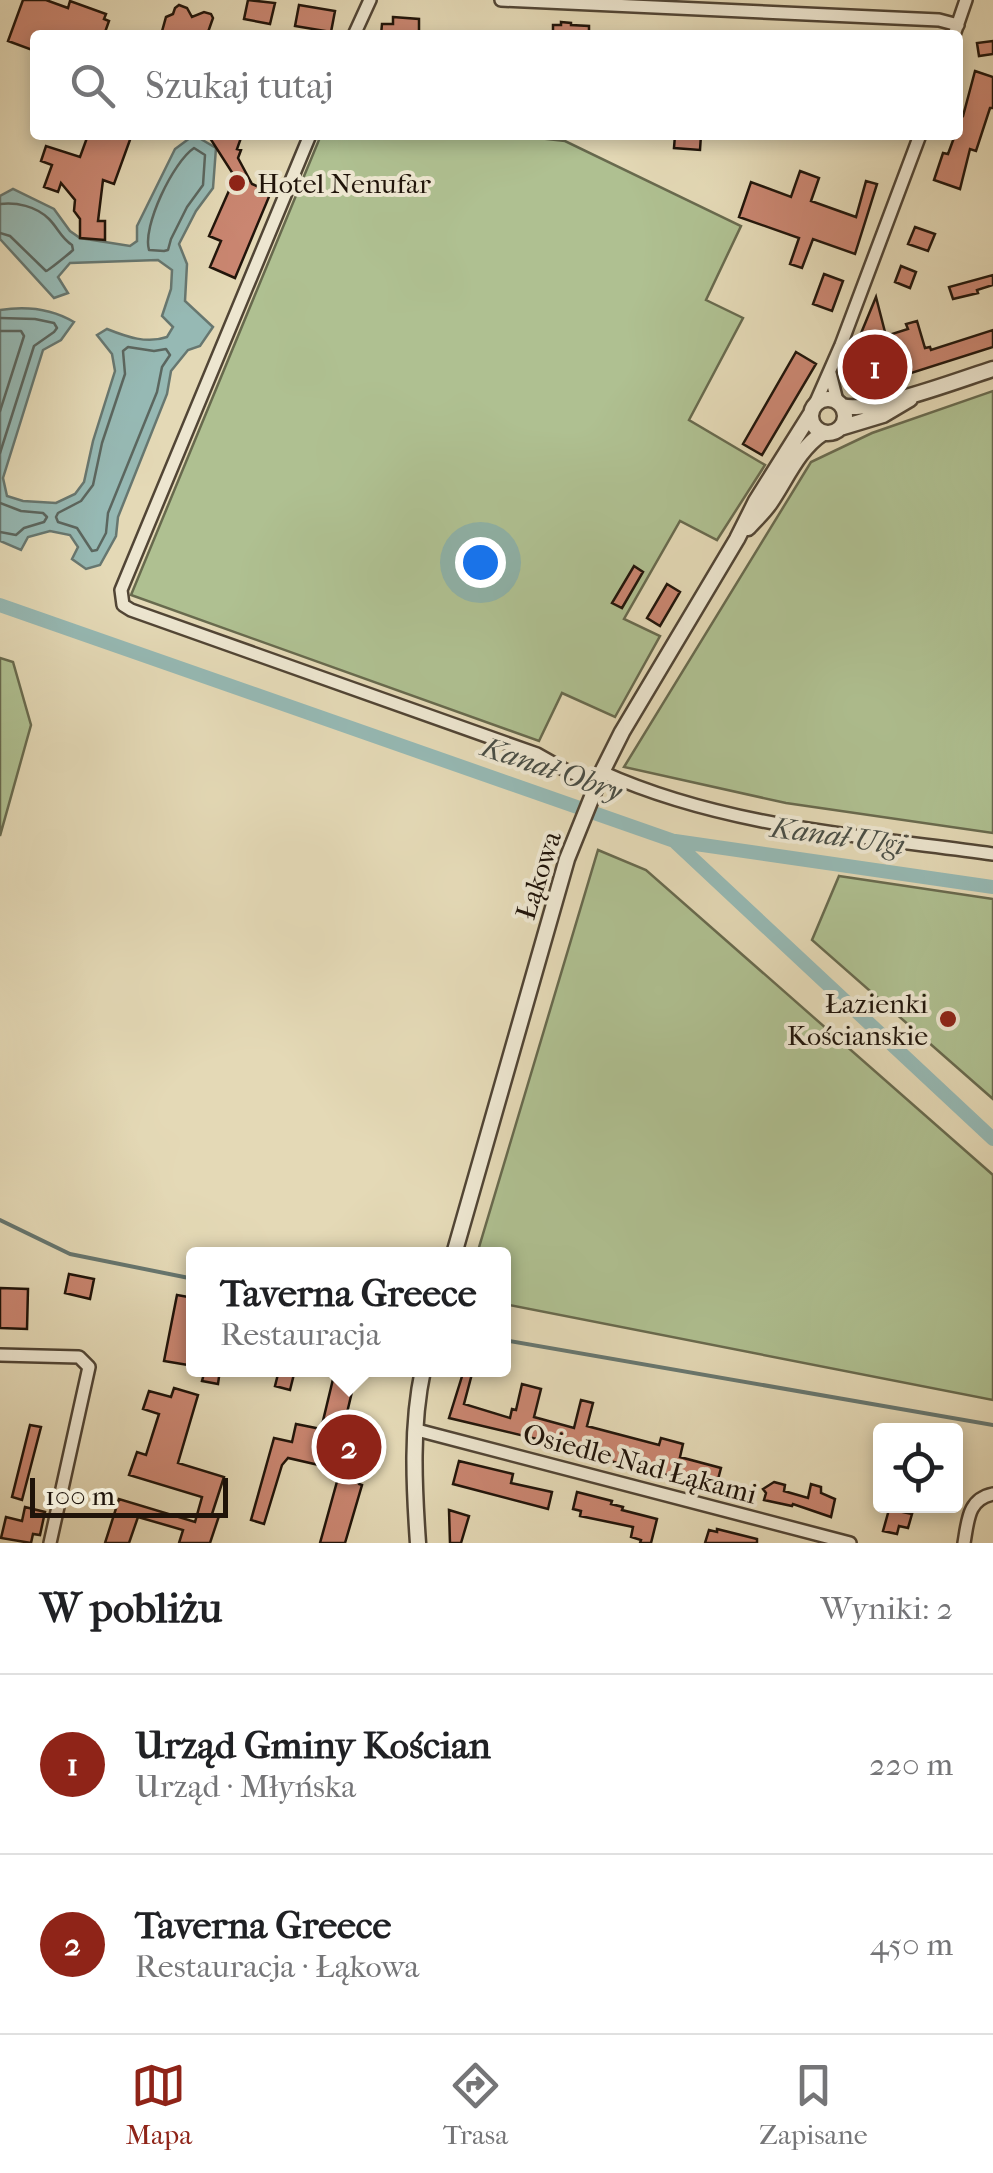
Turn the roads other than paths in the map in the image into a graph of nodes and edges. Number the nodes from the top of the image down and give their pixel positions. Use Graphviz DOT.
graph roads {
  1 [pos="370,0"];
  2 [pos="500,0"];
  3 [pos="966,0"];
  4 [pos="356,30"];
  5 [pos="956,30"];
  6 [pos="308,140"];
  7 [pos="918,140"];
  8 [pos="993,369"];
  9 [pos="830,373"];
  10 [pos="924,392"];
  11 [pos="839,404"];
  12 [pos="812,410"];
  13 [pos="840,428"];
  14 [pos="823,433"];
  15 [pos="737,539"];
  16 [pos="599,780"];
  17 [pos="993,854"];
  18 [pos="456,1247"];
  19 [pos="0,1354"];
  20 [pos="422,1377"];
  21 [pos="417,1430"];
  22 [pos="993,1494"];
  23 [pos="50,1543"];
  24 [pos="418,1543"];
  25 [pos="850,1543"];
  26 [pos="964,1543"];
  1 -- 4 [label="street"];
  2 -- 5 [label="street"];
  3 -- 5 [label="street"];
  6 -- 16 [label="street"];
  7 -- 9 [label="street, Łąkowa"];
  8 -- 10 [label="street"];
  9 -- 11 [label="street"];
  9 -- 12 [label="street, Łąkowa"];
  10 -- 11 [label="street"];
  10 -- 13 [label="street"];
  11 -- 12 [label="street"];
  11 -- 13 [label="street"];
  12 -- 14 [label="street"];
  12 -- 15 [label="street, Łąkowa"];
  13 -- 14 [label="street"];
  14 -- 15 [label="street, Łąkowa"];
  15 -- 16 [label="street, Łąkowa"];
  16 -- 17 [label="street"];
  16 -- 18 [label="street, Łąkowa"];
  19 -- 23 [label="street"];
  20 -- 21 [label="street"];
  21 -- 24 [label="street"];
  21 -- 25 [label="street, Osiedle Nad Łąkami"];
  22 -- 26 [label="street"];
}
